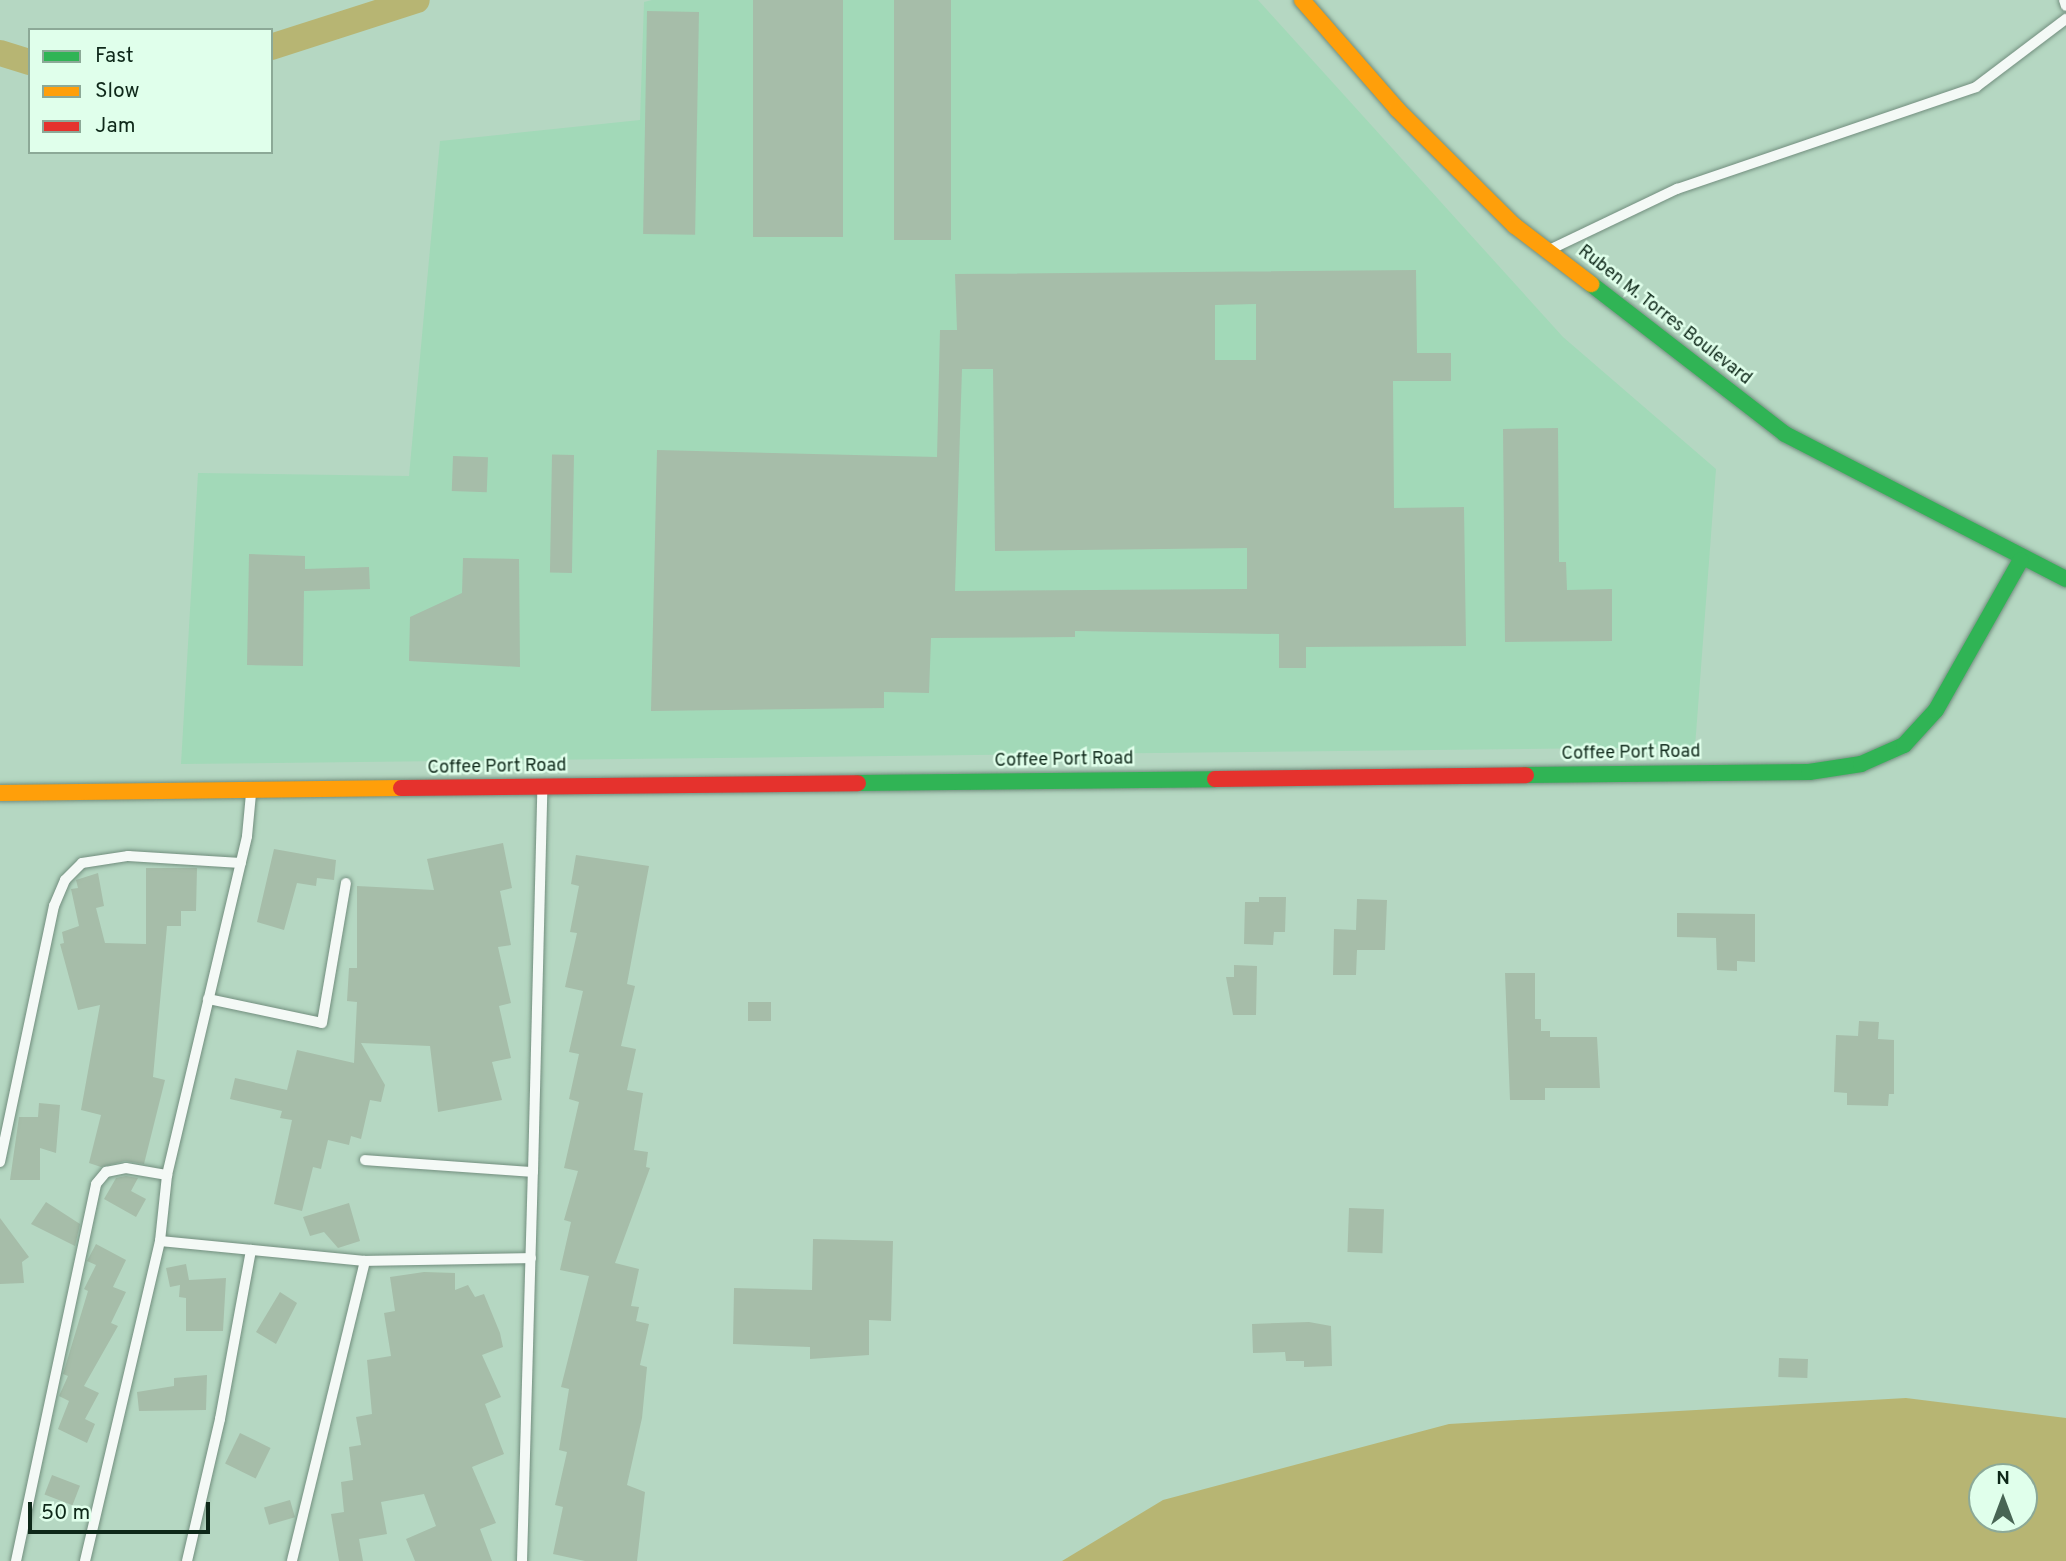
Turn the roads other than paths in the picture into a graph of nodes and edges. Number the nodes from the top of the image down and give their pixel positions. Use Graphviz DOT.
graph roads {
  1 [pos="1302,0"];
  2 [pos="2064,0"];
  3 [pos="2066,6"];
  4 [pos="2066,19"];
  5 [pos="1547,251"];
  6 [pos="2021,560"];
  7 [pos="2066,579"];
  8 [pos="542,786"];
  9 [pos="252,790"];
  10 [pos="0,793"];
  11 [pos="241,863"];
  12 [pos="346,883"];
  13 [pos="208,999"];
  14 [pos="365,1160"];
  15 [pos="0,1162"];
  16 [pos="533,1172"];
  17 [pos="167,1175"];
  18 [pos="160,1241"];
  19 [pos="251,1250"];
  20 [pos="531,1258"];
  21 [pos="365,1261"];
  22 [pos="16,1561"];
  23 [pos="85,1561"];
  24 [pos="187,1561"];
  25 [pos="292,1561"];
  26 [pos="522,1561"];
  1 -- 5 [label="street, Ruben M. Torres Boulevard"];
  2 -- 3 [label="lane"];
  4 -- 5 [label="lane"];
  5 -- 6 [label="street, Ruben M. Torres Boulevard"];
  6 -- 7 [label="street, Ruben M. Torres Boulevard"];
  6 -- 8 [label="street, Coffee Port Road"];
  8 -- 9 [label="street, Coffee Port Road"];
  8 -- 16 [label="lane"];
  9 -- 10 [label="street, Coffee Port Road"];
  9 -- 11 [label="lane"];
  11 -- 13 [label="lane"];
  11 -- 15 [label="lane"];
  12 -- 13 [label="lane"];
  13 -- 17 [label="lane"];
  14 -- 16 [label="lane"];
  16 -- 20 [label="lane"];
  17 -- 18 [label="lane"];
  17 -- 22 [label="lane"];
  18 -- 19 [label="lane"];
  18 -- 23 [label="lane"];
  19 -- 21 [label="lane"];
  19 -- 24 [label="lane"];
  20 -- 21 [label="lane"];
  20 -- 26 [label="lane"];
  21 -- 25 [label="lane"];
}
